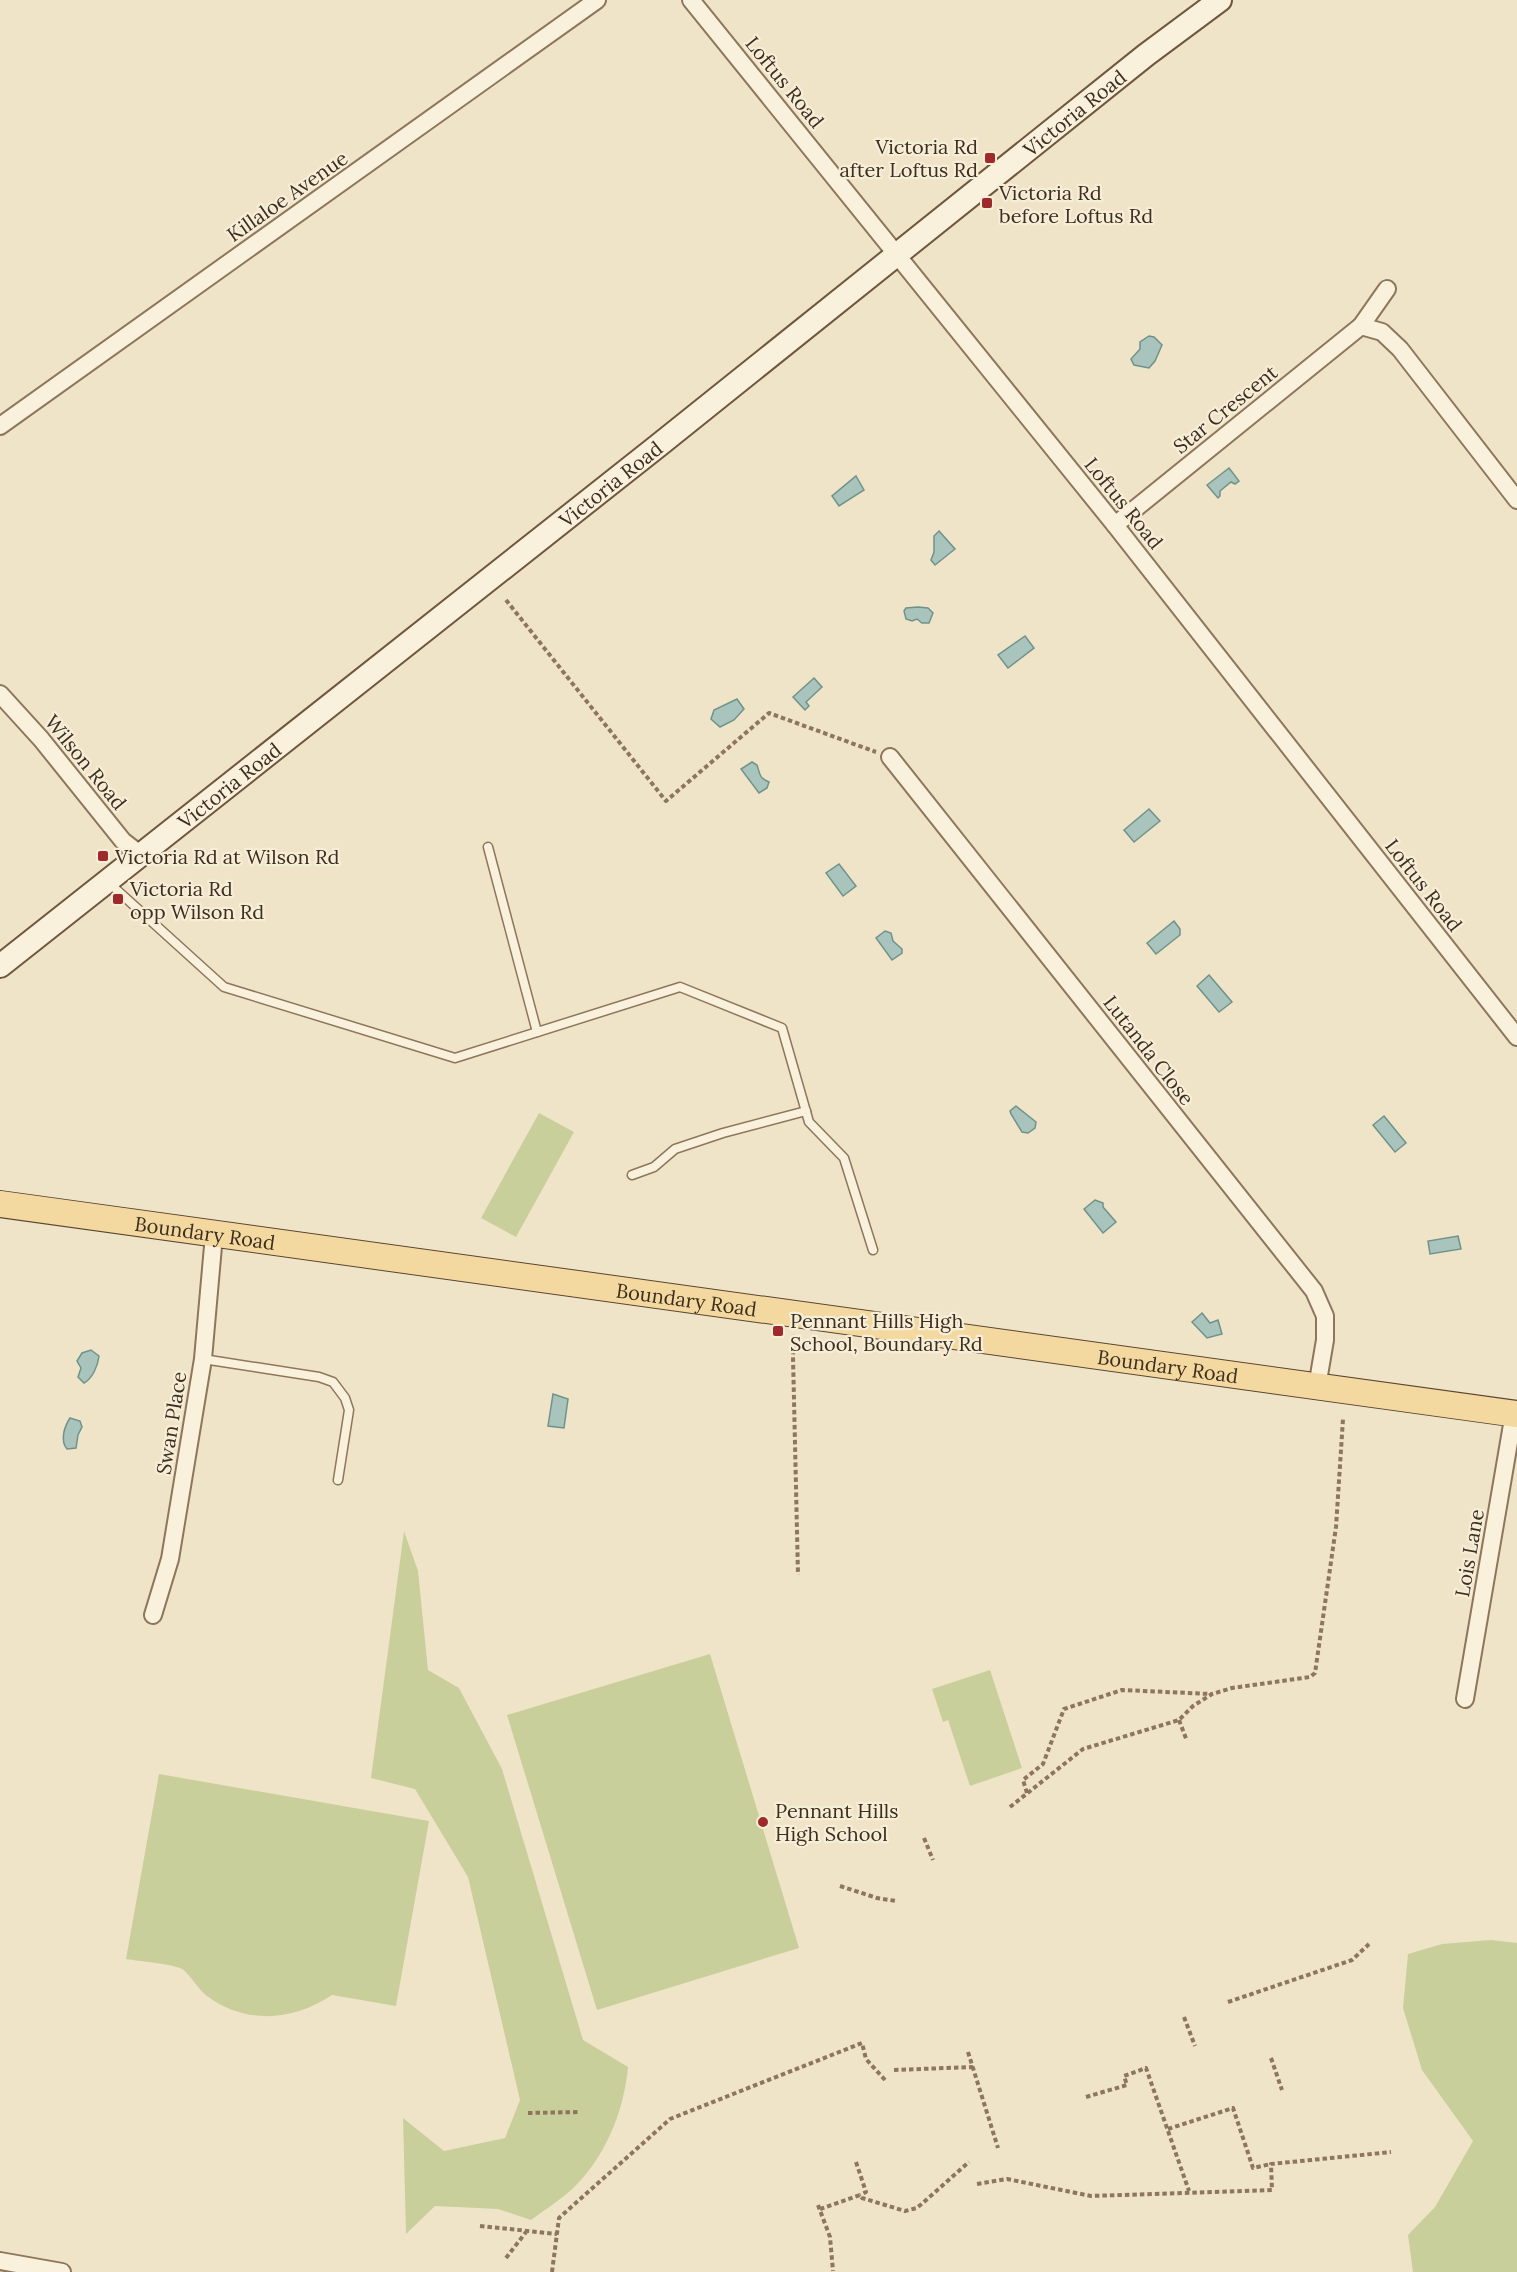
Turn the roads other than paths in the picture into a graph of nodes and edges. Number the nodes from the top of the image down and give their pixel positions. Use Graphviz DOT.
graph roads {
  1 [pos="597,0"];
  2 [pos="691,0"];
  3 [pos="1220,0"];
  4 [pos="898,255"];
  5 [pos="1387,289"];
  6 [pos="1361,326"];
  7 [pos="0,426"];
  8 [pos="1517,500"];
  9 [pos="1115,525"];
  10 [pos="0,694"];
  11 [pos="890,757"];
  12 [pos="488,847"];
  13 [pos="141,855"];
  14 [pos="108,881"];
  15 [pos="0,966"];
  16 [pos="537,1032"];
  17 [pos="1517,1037"];
  18 [pos="806,1111"];
  19 [pos="632,1175"];
  20 [pos="0,1204"];
  21 [pos="214,1235"];
  22 [pos="873,1250"];
  23 [pos="203,1359"];
  24 [pos="1317,1387"];
  25 [pos="1515,1414"];
  26 [pos="338,1480"];
  27 [pos="153,1616"];
  28 [pos="1465,1699"];
  29 [pos="0,2261"];
  30 [pos="62,2272"];
  1 -- 7 [label="street, Killaloe Avenue"];
  2 -- 4 [label="street, Loftus Road"];
  3 -- 4 [label="street, Victoria Road"];
  4 -- 9 [label="street, Loftus Road"];
  4 -- 13 [label="street, Victoria Road"];
  5 -- 6 [label="street, Star Crescent"];
  6 -- 8 [label="street"];
  6 -- 9 [label="street, Star Crescent"];
  9 -- 17 [label="street, Loftus Road"];
  10 -- 13 [label="street, Wilson Road"];
  11 -- 24 [label="street, Lutanda Close"];
  12 -- 16 [label="lane"];
  13 -- 14 [label="street, Victoria Road"];
  14 -- 15 [label="street, Victoria Road"];
  14 -- 16 [label="lane"];
  16 -- 18 [label="lane"];
  18 -- 19 [label="lane"];
  18 -- 22 [label="lane"];
  20 -- 21 [label="main road, Boundary Road"];
  21 -- 23 [label="street, Swan Place"];
  21 -- 24 [label="main road, Boundary Road"];
  23 -- 26 [label="lane"];
  23 -- 27 [label="street, Swan Place"];
  24 -- 25 [label="main road, Boundary Road"];
  25 -- 28 [label="street, Lois Lane"];
  29 -- 30 [label="street"];
}
